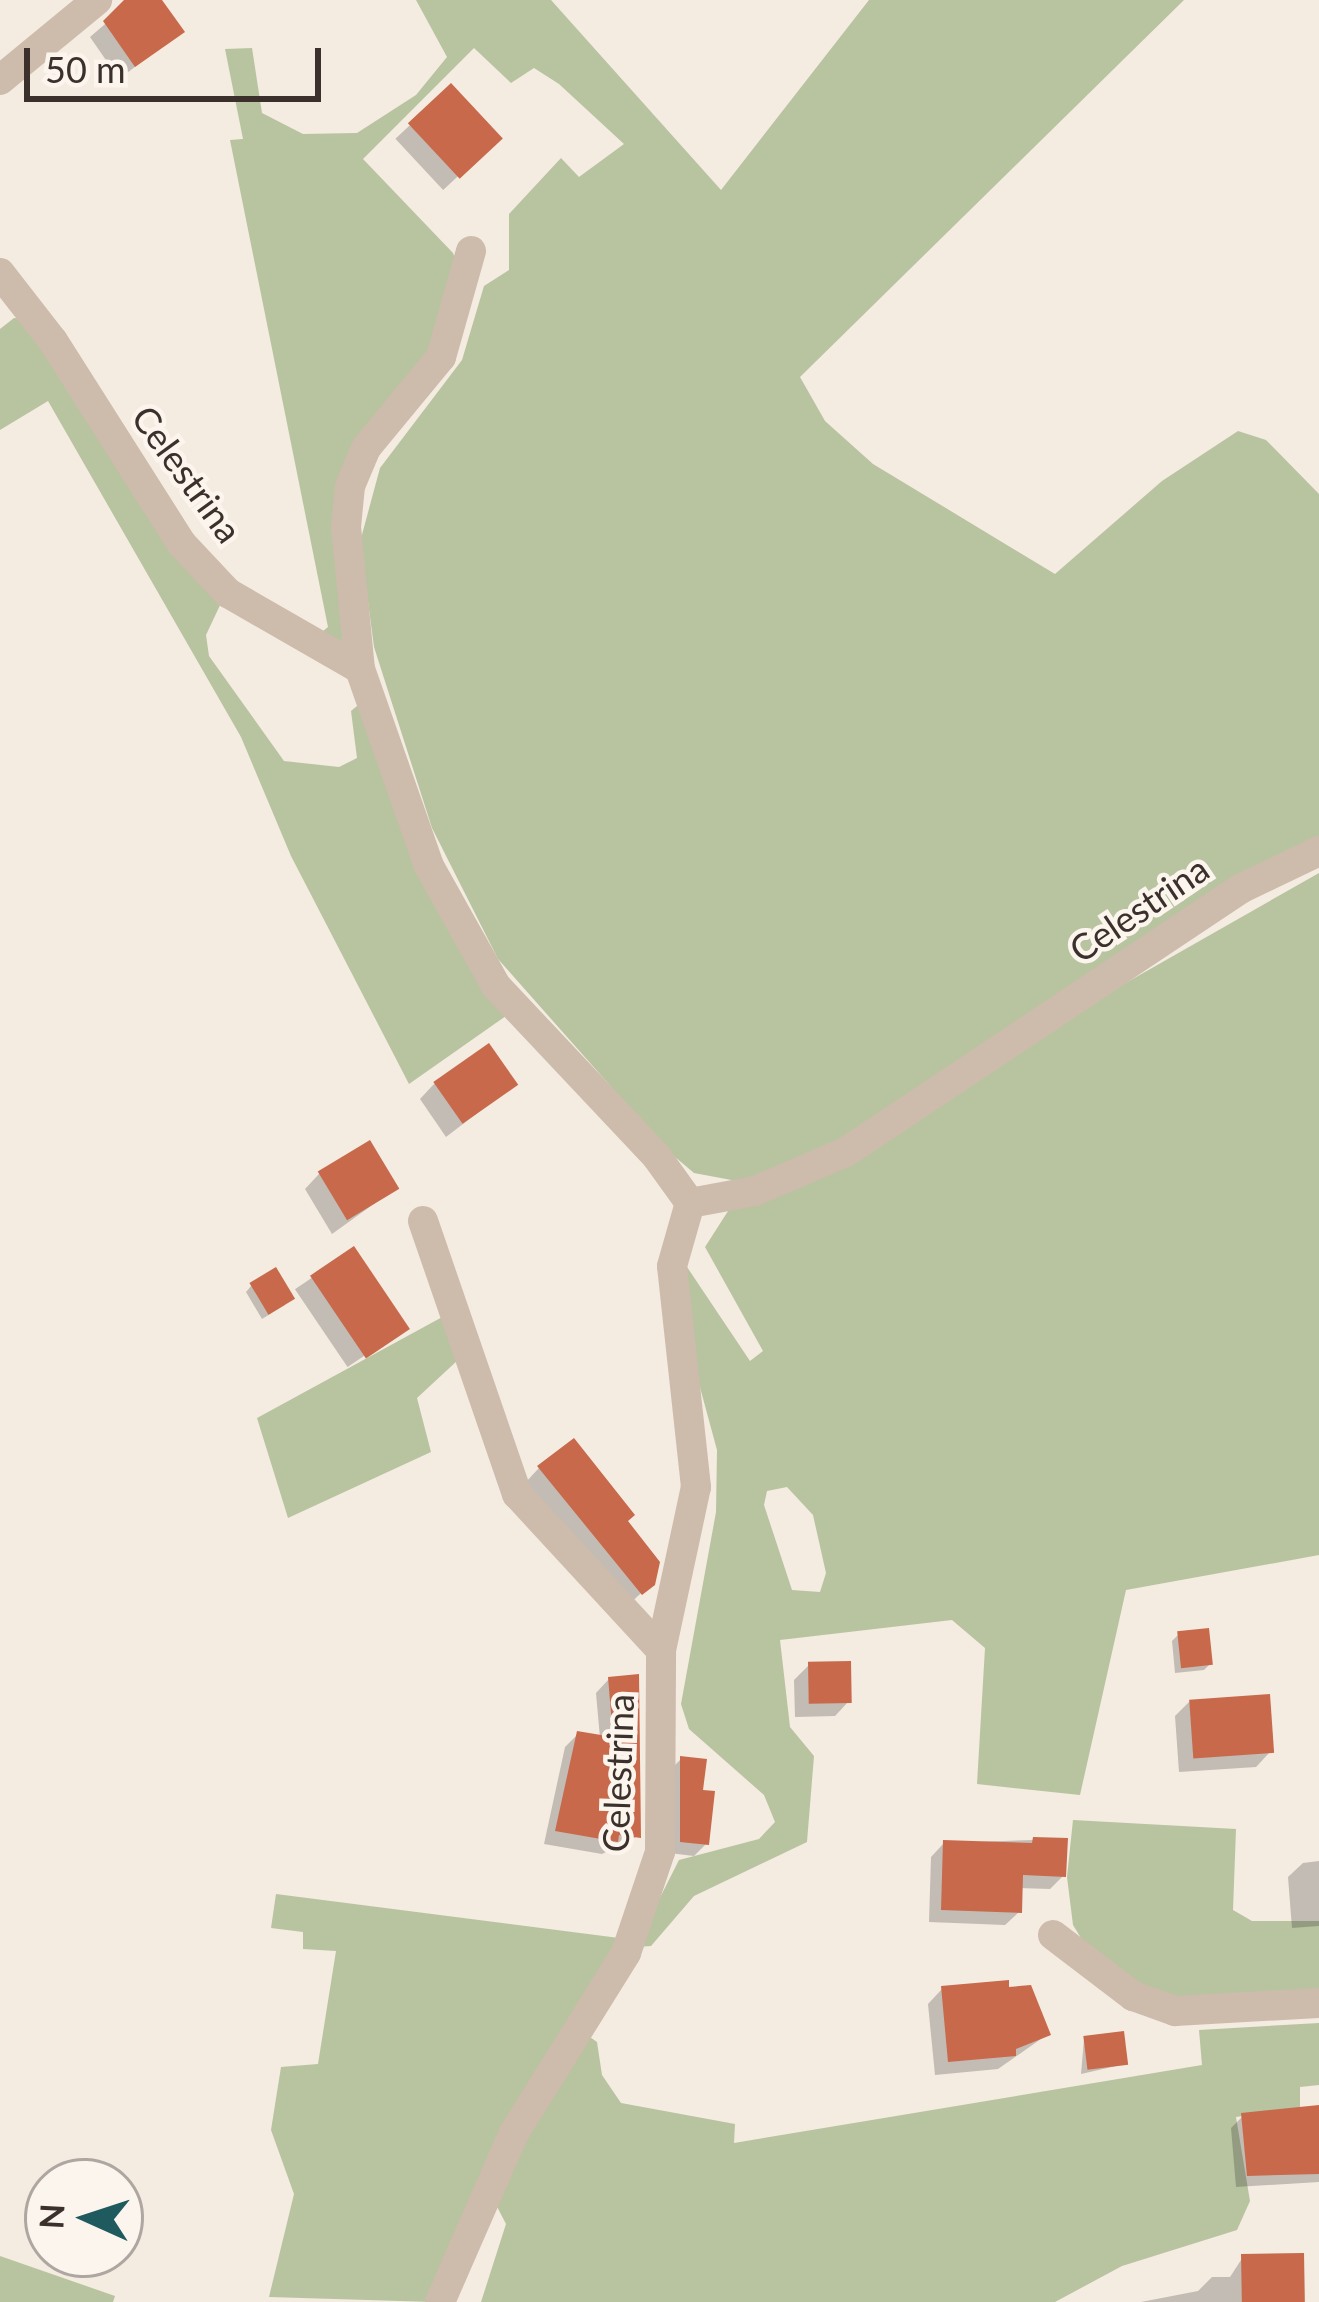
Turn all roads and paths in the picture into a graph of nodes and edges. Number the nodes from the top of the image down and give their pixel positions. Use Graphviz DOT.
graph roads {
  1 [pos="97,0"];
  2 [pos="0,80"];
  3 [pos="471,251"];
  4 [pos="0,273"];
  5 [pos="360,669"];
  6 [pos="1319,851"];
  7 [pos="690,1203"];
  8 [pos="423,1222"];
  9 [pos="661,1650"];
  10 [pos="1053,1934"];
  11 [pos="1319,2003"];
  12 [pos="440,2302"];
  1 -- 2 [label="street"];
  3 -- 5 [label="street"];
  4 -- 5 [label="street, Celestrina"];
  5 -- 7 [label="street"];
  6 -- 7 [label="street, Celestrina"];
  7 -- 9 [label="street, Celestrina"];
  8 -- 9 [label="street"];
  9 -- 12 [label="street, Celestrina"];
  10 -- 11 [label="street"];
}
